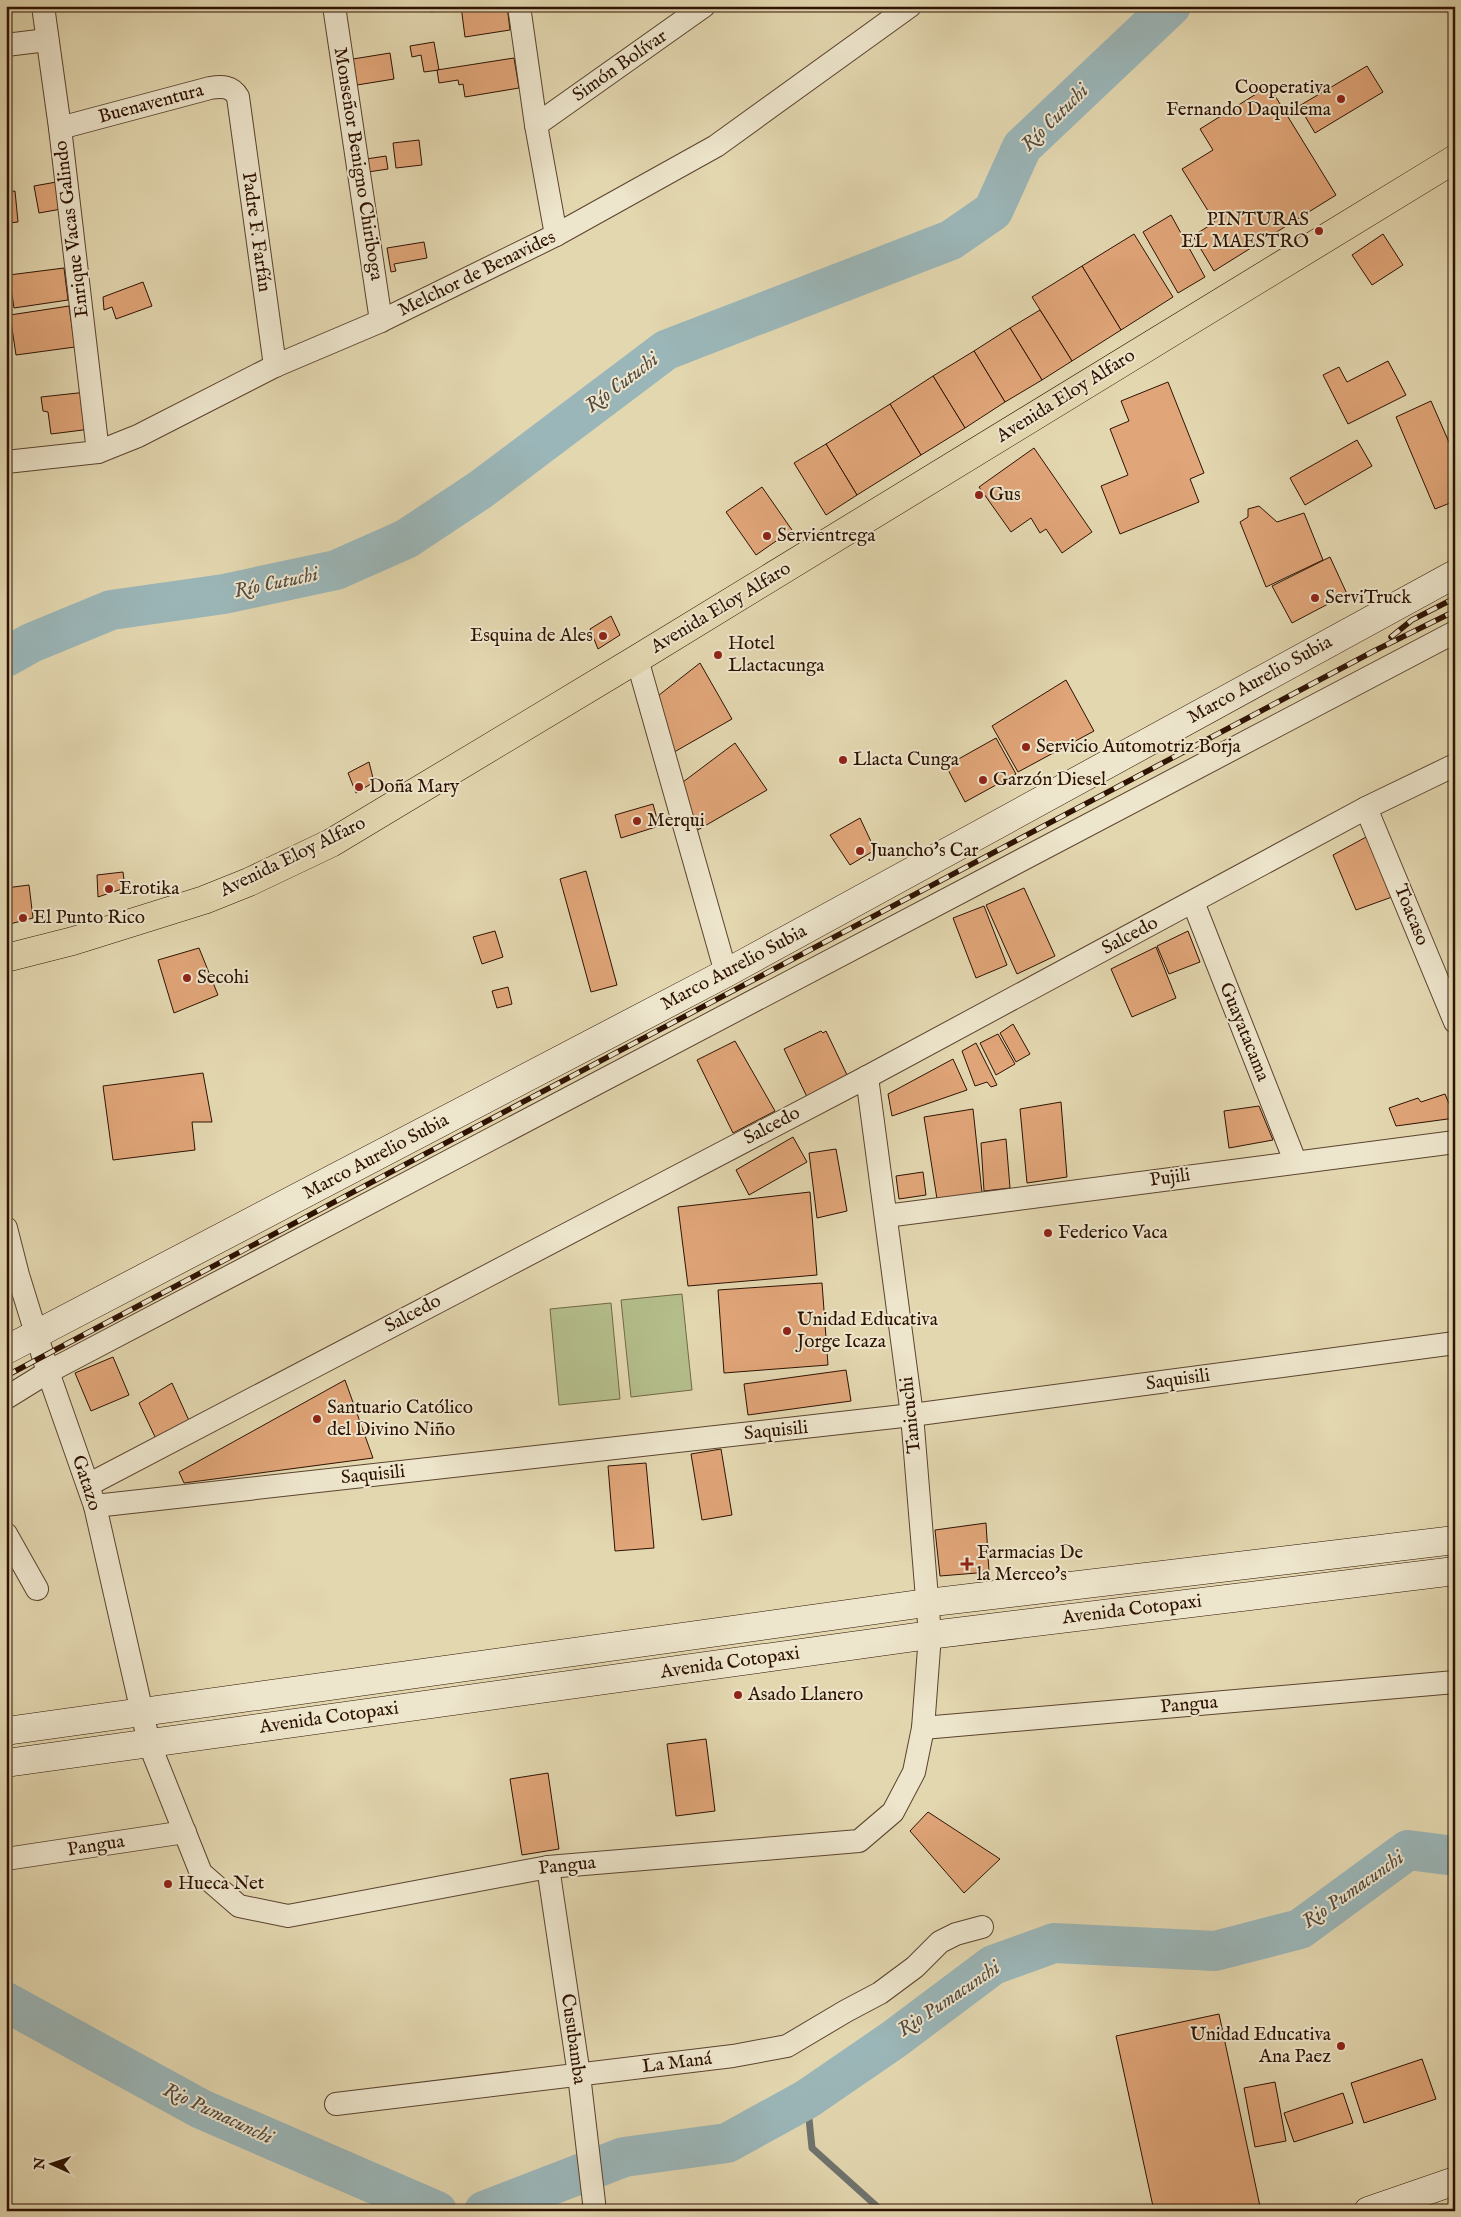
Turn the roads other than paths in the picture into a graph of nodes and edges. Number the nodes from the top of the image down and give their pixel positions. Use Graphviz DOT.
graph roads {
  1 [pos="43,6"];
  2 [pos="334,6"];
  3 [pos="519,6"];
  4 [pos="704,6"];
  5 [pos="910,6"];
  6 [pos="47,40"];
  7 [pos="6,46"];
  8 [pos="238,98"];
  9 [pos="536,125"];
  10 [pos="60,128"];
  11 [pos="1454,162"];
  12 [pos="556,235"];
  13 [pos="382,321"];
  14 [pos="275,366"];
  15 [pos="98,452"];
  16 [pos="6,462"];
  17 [pos="1455,574"];
  18 [pos="1455,632"];
  19 [pos="637,659"];
  20 [pos="1455,765"];
  21 [pos="1366,808"];
  22 [pos="1193,902"];
  23 [pos="6,958"];
  24 [pos="726,973"];
  25 [pos="1455,1022"];
  26 [pos="866,1077"];
  27 [pos="1455,1142"];
  28 [pos="1295,1161"];
  29 [pos="886,1216"];
  30 [pos="6,1228"];
  31 [pos="36,1334"];
  32 [pos="1455,1344"];
  33 [pos="6,1350"];
  34 [pos="48,1372"];
  35 [pos="6,1398"];
  36 [pos="912,1416"];
  37 [pos="88,1484"];
  38 [pos="95,1506"];
  39 [pos="6,1534"];
  40 [pos="1455,1540"];
  41 [pos="1455,1571"];
  42 [pos="37,1589"];
  43 [pos="926,1603"];
  44 [pos="930,1635"];
  45 [pos="558,1654"];
  46 [pos="1455,1682"];
  47 [pos="563,1686"];
  48 [pos="142,1713"];
  49 [pos="923,1728"];
  50 [pos="6,1731"];
  51 [pos="149,1743"];
  52 [pos="6,1763"];
  53 [pos="185,1832"];
  54 [pos="6,1859"];
  55 [pos="548,1867"];
  56 [pos="982,1928"];
  57 [pos="580,2085"];
  58 [pos="336,2104"];
  59 [pos="1455,2181"];
  60 [pos="595,2211"];
  61 [pos="1368,2211"];
  1 -- 6 [label="street, Enrique Vacas Galindo"];
  2 -- 13 [label="street, Monseñor Benigno Chiriboga"];
  3 -- 9 [label="street"];
  4 -- 9 [label="street, Simón Bolívar"];
  5 -- 12 [label="street, Melchor de Benavides"];
  6 -- 7 [label="street"];
  6 -- 10 [label="street, Enrique Vacas Galindo"];
  8 -- 10 [label="street, Buenaventura"];
  8 -- 14 [label="street, Padre F. Farfán"];
  9 -- 12 [label="street"];
  10 -- 15 [label="street, Enrique Vacas Galindo"];
  11 -- 19 [label="main road, Avenida Eloy Alfaro"];
  12 -- 13 [label="street, Melchor de Benavides"];
  13 -- 14 [label="street, Melchor de Benavides"];
  14 -- 15 [label="street, Melchor de Benavides"];
  15 -- 16 [label="street, Melchor de Benavides"];
  17 -- 24 [label="main road, Marco Aurelio Subia"];
  18 -- 34 [label="street, Marco Aurelio Subia"];
  19 -- 23 [label="main road, Avenida Eloy Alfaro"];
  19 -- 24 [label="street"];
  20 -- 21 [label="street, Salcedo"];
  21 -- 22 [label="street, Salcedo"];
  21 -- 25 [label="street, Toacaso"];
  22 -- 26 [label="street, Salcedo"];
  22 -- 28 [label="street, Guayatacama"];
  24 -- 31 [label="main road, Marco Aurelio Subia"];
  26 -- 29 [label="street, Tanicuchi"];
  26 -- 37 [label="street, Salcedo"];
  27 -- 28 [label="street, Pujili"];
  28 -- 29 [label="street, Pujili"];
  29 -- 36 [label="street, Tanicuchi"];
  30 -- 31 [label="street, Gatazo"];
  31 -- 33 [label="main road, Marco Aurelio Subia"];
  31 -- 34 [label="street, Gatazo"];
  32 -- 36 [label="street, Saquisili"];
  34 -- 35 [label="street, Marco Aurelio Subia"];
  34 -- 37 [label="street, Gatazo"];
  36 -- 38 [label="street, Saquisili"];
  36 -- 43 [label="street, Tanicuchi"];
  37 -- 38 [label="street, Gatazo"];
  38 -- 48 [label="street, Gatazo"];
  39 -- 42 [label="street"];
  40 -- 43 [label="main road, Avenida Cotopaxi"];
  41 -- 44 [label="main road, Avenida Cotopaxi"];
  43 -- 44 [label="street, Tanicuchi"];
  43 -- 45 [label="main road, Avenida Cotopaxi"];
  44 -- 47 [label="main road, Avenida Cotopaxi"];
  44 -- 49 [label="street, Pangua"];
  45 -- 47 [label="main road"];
  45 -- 48 [label="main road, Avenida Cotopaxi"];
  46 -- 49 [label="street, Pangua"];
  47 -- 51 [label="main road, Avenida Cotopaxi"];
  48 -- 50 [label="main road, Avenida Cotopaxi"];
  48 -- 51 [label="street, Gatazo"];
  49 -- 55 [label="street, Pangua"];
  51 -- 52 [label="main road, Avenida Cotopaxi"];
  51 -- 53 [label="street, Pangua"];
  53 -- 54 [label="street, Pangua"];
  53 -- 55 [label="street, Pangua"];
  55 -- 57 [label="street, Cusubamba"];
  56 -- 57 [label="street, La Maná"];
  57 -- 58 [label="street, La Maná"];
  57 -- 60 [label="street, Cusubamba"];
  59 -- 61 [label="main road"];
}
